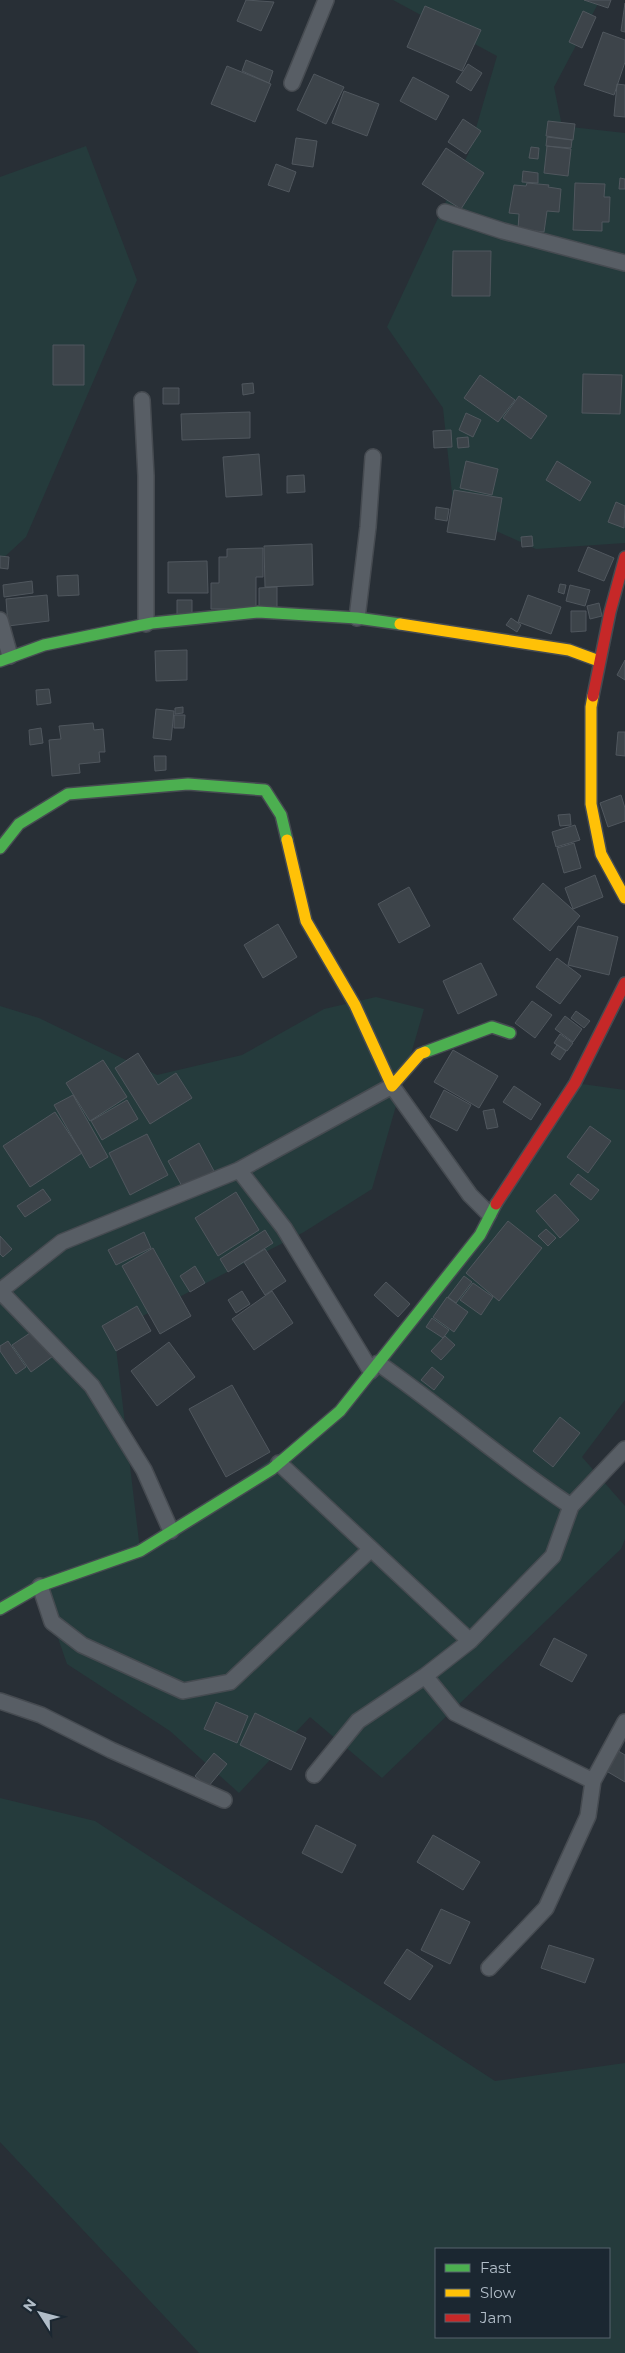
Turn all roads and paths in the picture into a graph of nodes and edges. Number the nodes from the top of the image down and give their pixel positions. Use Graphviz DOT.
graph roads {
  1 [pos="326,0"];
  2 [pos="292,83"];
  3 [pos="445,212"];
  4 [pos="625,263"];
  5 [pos="142,400"];
  6 [pos="373,456"];
  7 [pos="625,557"];
  8 [pos="357,618"];
  9 [pos="0,620"];
  10 [pos="146,624"];
  11 [pos="5,658"];
  12 [pos="599,660"];
  13 [pos="0,848"];
  14 [pos="625,898"];
  15 [pos="625,983"];
  16 [pos="510,1033"];
  17 [pos="392,1086"];
  18 [pos="239,1170"];
  19 [pos="489,1214"];
  20 [pos="0,1291"];
  21 [pos="374,1367"];
  22 [pos="625,1449"];
  23 [pos="279,1463"];
  24 [pos="571,1506"];
  25 [pos="171,1531"];
  26 [pos="371,1549"];
  27 [pos="40,1586"];
  28 [pos="0,1609"];
  29 [pos="470,1641"];
  30 [pos="425,1676"];
  31 [pos="0,1701"];
  32 [pos="625,1722"];
  33 [pos="314,1775"];
  34 [pos="593,1781"];
  35 [pos="224,1800"];
  36 [pos="489,1968"];
  1 -- 2 [label="street"];
  3 -- 4 [label="street"];
  5 -- 10 [label="street"];
  6 -- 8 [label="street"];
  7 -- 12 [label="street"];
  8 -- 10 [label="street"];
  8 -- 12 [label="street"];
  9 -- 11 [label="street"];
  10 -- 11 [label="street"];
  12 -- 14 [label="street"];
  13 -- 17 [label="street"];
  15 -- 19 [label="street"];
  16 -- 17 [label="street"];
  17 -- 18 [label="street"];
  17 -- 19 [label="street"];
  18 -- 20 [label="street"];
  18 -- 21 [label="street"];
  19 -- 21 [label="street"];
  20 -- 25 [label="street"];
  21 -- 23 [label="street"];
  21 -- 24 [label="street"];
  22 -- 24 [label="street"];
  23 -- 25 [label="street"];
  23 -- 26 [label="street"];
  24 -- 29 [label="street"];
  25 -- 27 [label="street"];
  26 -- 27 [label="street"];
  26 -- 29 [label="street"];
  27 -- 28 [label="street"];
  29 -- 30 [label="street"];
  30 -- 33 [label="street"];
  30 -- 34 [label="street"];
  31 -- 35 [label="street"];
  32 -- 34 [label="street"];
  34 -- 36 [label="street"];
}
